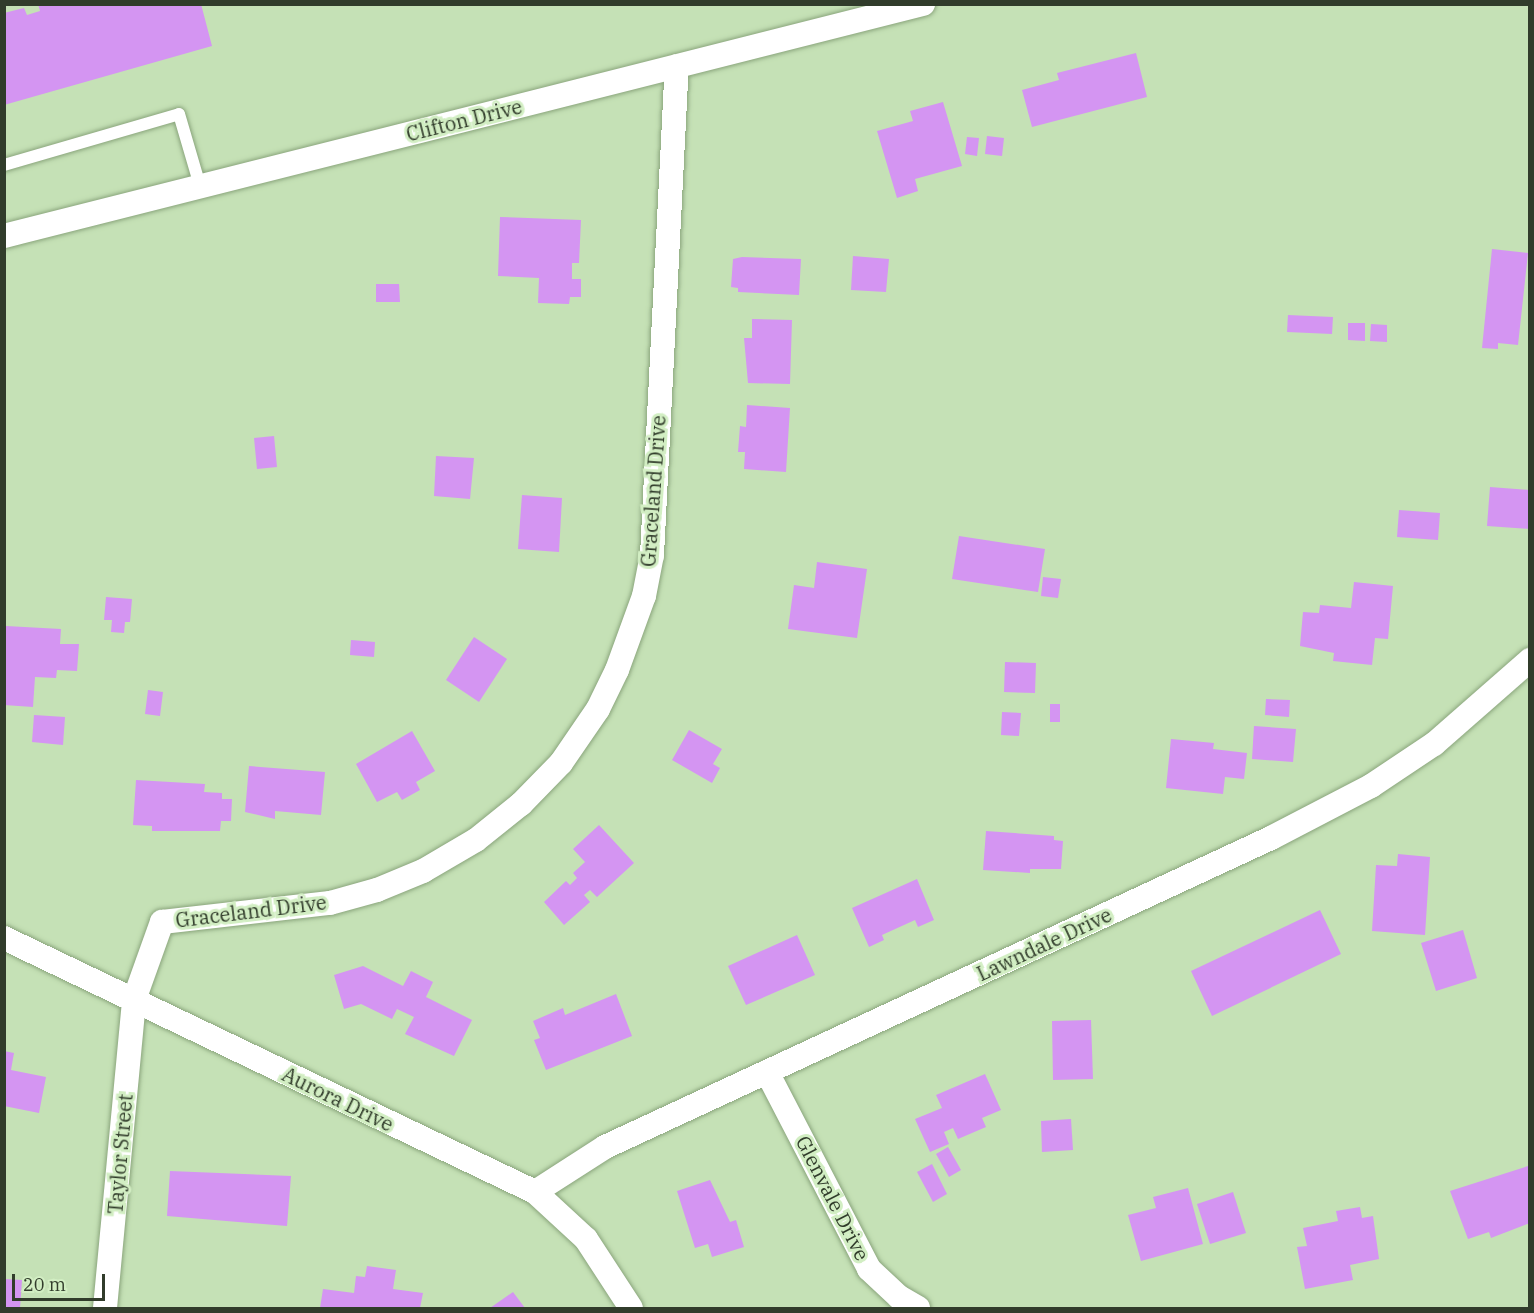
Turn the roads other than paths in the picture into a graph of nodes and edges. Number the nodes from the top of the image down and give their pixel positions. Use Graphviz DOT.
graph roads {
  1 [pos="923,4"];
  2 [pos="677,67"];
  3 [pos="4,165"];
  4 [pos="200,186"];
  5 [pos="4,236"];
  6 [pos="1530,660"];
  7 [pos="4,938"];
  8 [pos="134,1000"];
  9 [pos="767,1072"];
  10 [pos="535,1192"];
  11 [pos="105,1308"];
  12 [pos="631,1308"];
  13 [pos="918,1308"];
  1 -- 2 [label="street, Clifton Drive"];
  2 -- 4 [label="street, Clifton Drive"];
  2 -- 8 [label="street, Graceland Drive"];
  3 -- 4 [label="lane"];
  4 -- 5 [label="street, Clifton Drive"];
  6 -- 9 [label="street, Lawndale Drive"];
  7 -- 8 [label="street, Aurora Drive"];
  8 -- 10 [label="street, Aurora Drive"];
  8 -- 11 [label="street, Taylor Street"];
  9 -- 10 [label="street, Lawndale Drive"];
  9 -- 13 [label="street, Glenvale Drive"];
  10 -- 12 [label="street, Aurora Drive"];
}
